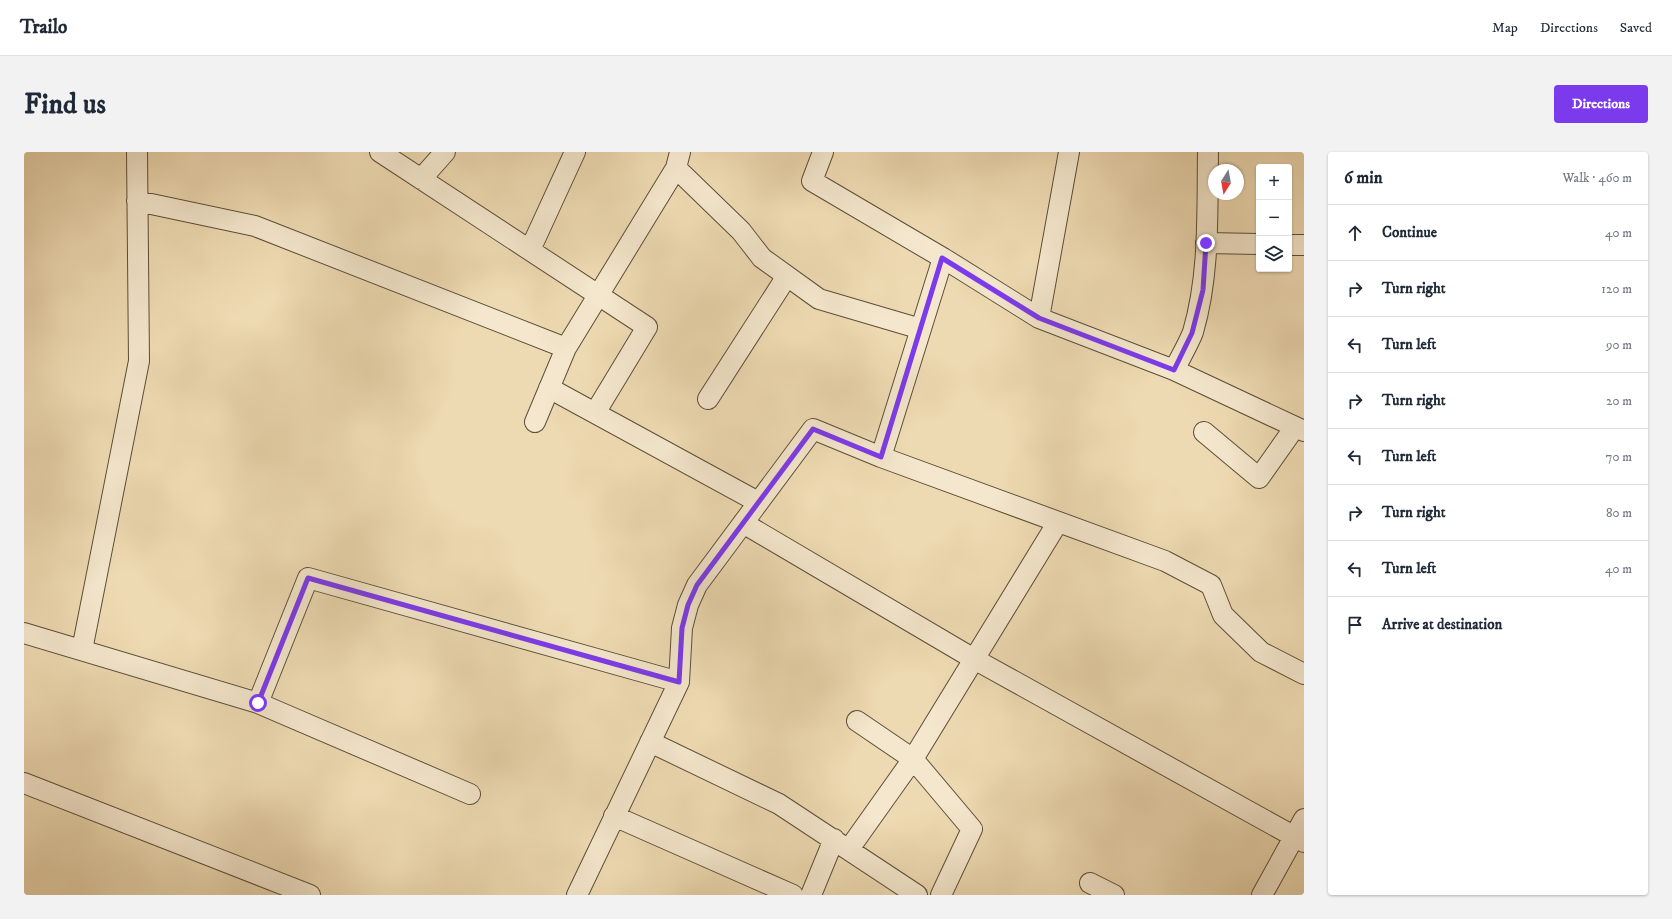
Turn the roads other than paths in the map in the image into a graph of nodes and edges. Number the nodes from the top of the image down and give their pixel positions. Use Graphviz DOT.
graph roads {
  1 [pos="137,152"];
  2 [pos="380,152"];
  3 [pos="445,152"];
  4 [pos="574,152"];
  5 [pos="823,152"];
  6 [pos="1069,152"];
  7 [pos="1208,152"];
  8 [pos="678,160"];
  9 [pos="421,179"];
  10 [pos="137,201"];
  11 [pos="1206,243"];
  12 [pos="1256,244"];
  13 [pos="1292,245"];
  14 [pos="1304,245"];
  15 [pos="530,250"];
  16 [pos="942,258"];
  17 [pos="787,276"];
  18 [pos="598,295"];
  19 [pos="1039,318"];
  20 [pos="921,329"];
  21 [pos="566,348"];
  22 [pos="1174,370"];
  23 [pos="550,388"];
  24 [pos="708,399"];
  25 [pos="595,413"];
  26 [pos="535,422"];
  27 [pos="1299,429"];
  28 [pos="1204,432"];
  29 [pos="881,457"];
  30 [pos="758,502"];
  31 [pos="1058,522"];
  32 [pos="743,523"];
  33 [pos="24,633"];
  34 [pos="82,650"];
  35 [pos="974,659"];
  36 [pos="1304,674"];
  37 [pos="679,682"];
  38 [pos="258,703"];
  39 [pos="857,721"];
  40 [pos="650,742"];
  41 [pos="913,759"];
  42 [pos="24,784"];
  43 [pos="470,794"];
  44 [pos="614,816"];
  45 [pos="1304,819"];
  46 [pos="1298,839"];
  47 [pos="841,844"];
  48 [pos="1090,883"];
  49 [pos="310,895"];
  50 [pos="577,895"];
  51 [pos="793,895"];
  52 [pos="811,895"];
  53 [pos="917,895"];
  54 [pos="941,895"];
  55 [pos="1114,895"];
  56 [pos="1262,895"];
  1 -- 10 [label="street"];
  2 -- 9 [label="street"];
  3 -- 9 [label="street"];
  4 -- 15 [label="street"];
  5 -- 16 [label="street"];
  6 -- 19 [label="street"];
  7 -- 11 [label="street"];
  8 -- 17 [label="street"];
  8 -- 18 [label="street"];
  9 -- 15 [label="street"];
  10 -- 21 [label="street"];
  10 -- 34 [label="street"];
  11 -- 12 [label="street"];
  11 -- 22 [label="street"];
  13 -- 14 [label="street"];
  15 -- 18 [label="street"];
  16 -- 19 [label="street"];
  16 -- 20 [label="street"];
  17 -- 20 [label="street"];
  17 -- 24 [label="street"];
  18 -- 21 [label="street"];
  18 -- 25 [label="street"];
  19 -- 22 [label="street"];
  20 -- 29 [label="street"];
  21 -- 23 [label="street"];
  22 -- 27 [label="street"];
  23 -- 25 [label="street"];
  23 -- 26 [label="street"];
  25 -- 30 [label="street"];
  27 -- 28 [label="street"];
  29 -- 30 [label="street"];
  29 -- 31 [label="street"];
  30 -- 32 [label="street"];
  31 -- 35 [label="street"];
  31 -- 36 [label="street"];
  32 -- 35 [label="street"];
  32 -- 37 [label="street"];
  33 -- 34 [label="street"];
  34 -- 38 [label="street"];
  35 -- 41 [label="street"];
  35 -- 46 [label="street"];
  37 -- 38 [label="street"];
  37 -- 40 [label="street"];
  38 -- 43 [label="street"];
  39 -- 41 [label="street"];
  40 -- 44 [label="street"];
  40 -- 47 [label="street"];
  41 -- 47 [label="street"];
  41 -- 54 [label="street"];
  42 -- 49 [label="street"];
  44 -- 50 [label="street"];
  44 -- 51 [label="street"];
  45 -- 46 [label="street"];
  46 -- 56 [label="street"];
  47 -- 52 [label="street"];
  47 -- 53 [label="street"];
  48 -- 55 [label="street"];
}
